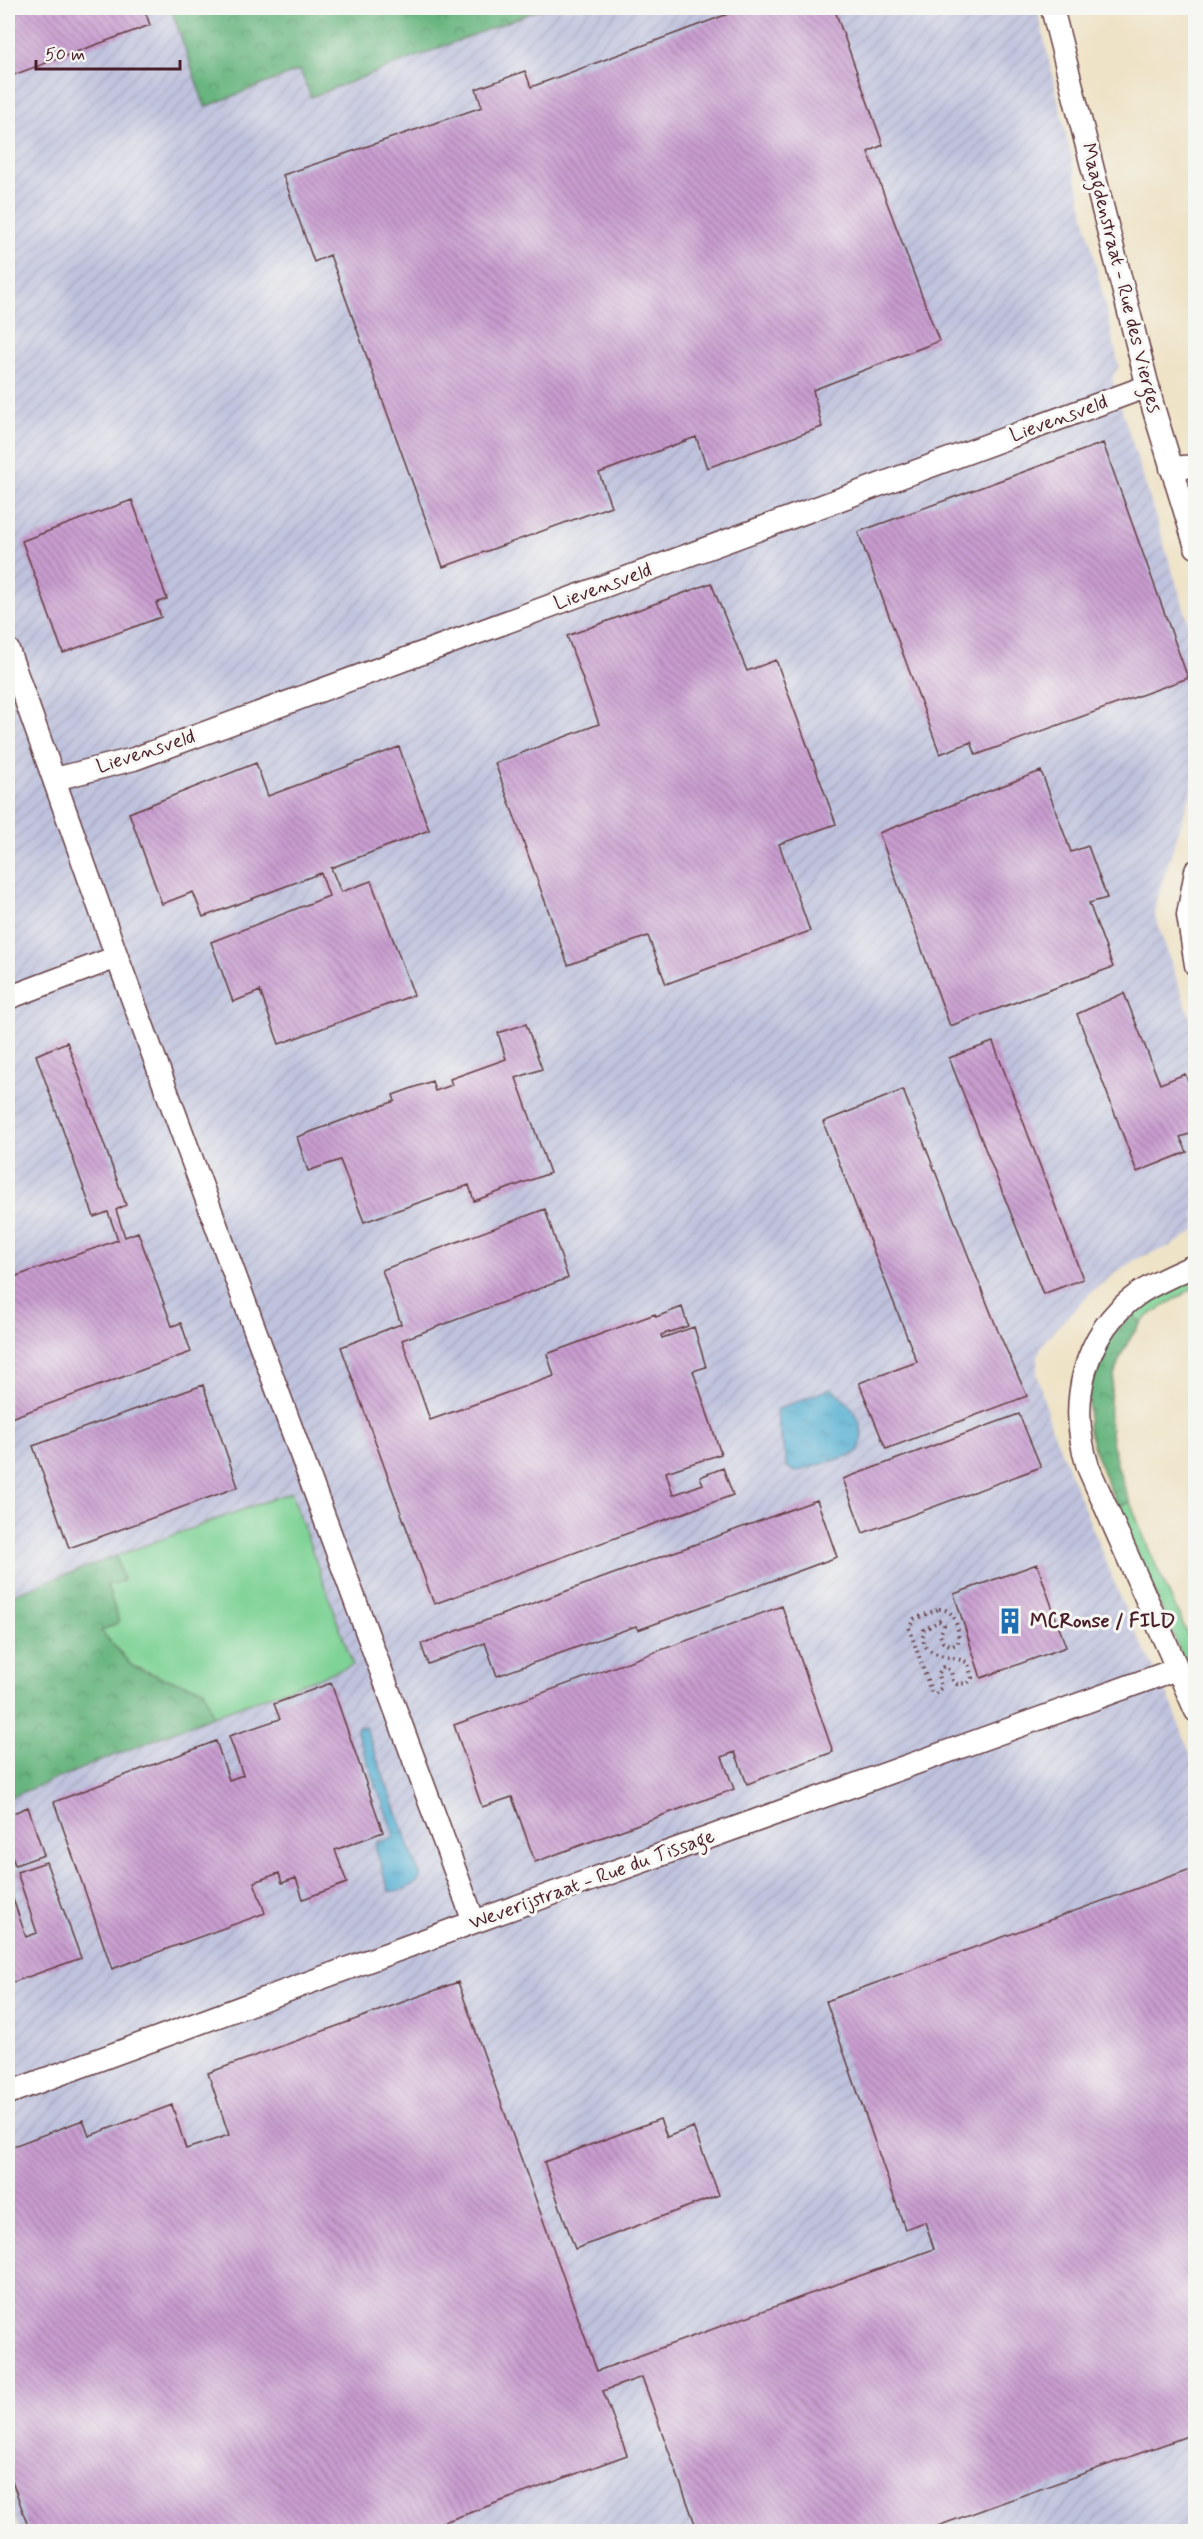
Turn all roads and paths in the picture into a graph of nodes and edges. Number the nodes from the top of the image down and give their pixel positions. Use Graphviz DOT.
graph roads {
  1 [pos="1052,8"];
  2 [pos="1148,386"];
  3 [pos="1196,465"];
  4 [pos="1171,468"];
  5 [pos="1196,547"];
  6 [pos="8,650"];
  7 [pos="55,780"];
  8 [pos="1196,871"];
  9 [pos="117,957"];
  10 [pos="1196,965"];
  11 [pos="8,998"];
  12 [pos="1196,1265"];
  13 [pos="1178,1669"];
  14 [pos="932,1694"];
  15 [pos="1196,1711"];
  16 [pos="474,1922"];
  17 [pos="8,2093"];
  1 -- 2 [label="street, Maagdenstraat - Rue des Vierges"];
  2 -- 4 [label="street, Maagdenstraat - Rue des Vierges"];
  2 -- 7 [label="street, Lievensveld"];
  3 -- 4 [label="street"];
  4 -- 5 [label="street, Maagdenstraat - Rue des Vierges"];
  6 -- 7 [label="street"];
  7 -- 9 [label="street"];
  8 -- 10 [label="street"];
  9 -- 11 [label="street"];
  9 -- 16 [label="street"];
  12 -- 13 [label="street"];
  13 -- 15 [label="street"];
  13 -- 16 [label="street, Weverijstraat - Rue du Tissage"];
  14 -- 14 [label="path"];
  16 -- 17 [label="street, Weverijstraat - Rue du Tissage"];
}
